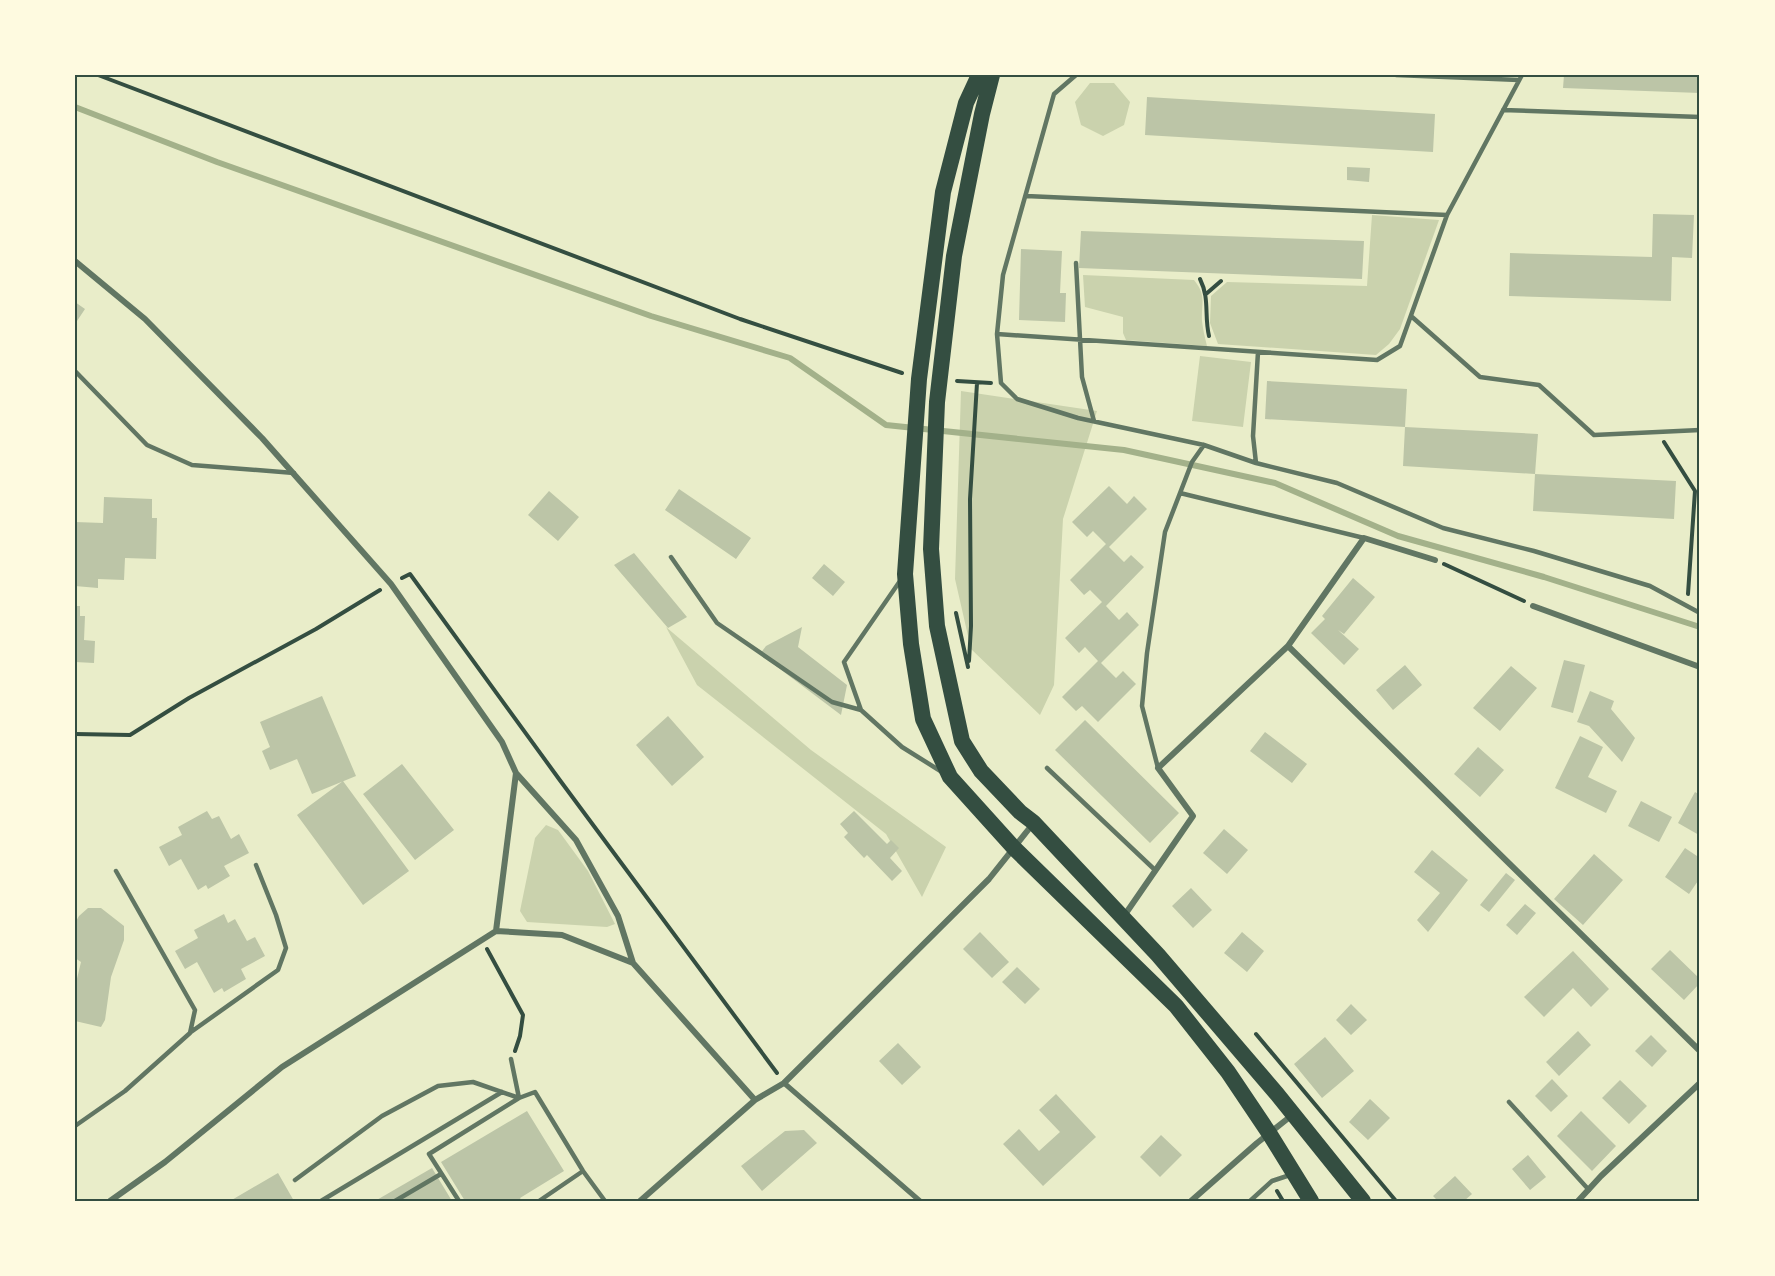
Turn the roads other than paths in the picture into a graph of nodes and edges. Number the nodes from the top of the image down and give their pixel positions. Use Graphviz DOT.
graph roads {
  1 [pos="979,75"];
  2 [pos="992,75"];
  3 [pos="1076,75"];
  4 [pos="1396,75"];
  5 [pos="1521,77"];
  6 [pos="1503,110"];
  7 [pos="1700,117"];
  8 [pos="1026,196"];
  9 [pos="1447,215"];
  10 [pos="75,261"];
  11 [pos="1077,263"];
  12 [pos="1411,316"];
  13 [pos="997,334"];
  14 [pos="1080,339"];
  15 [pos="1258,352"];
  16 [pos="75,371"];
  17 [pos="1094,421"];
  18 [pos="1700,430"];
  19 [pos="1204,445"];
  20 [pos="1256,463"];
  21 [pos="294,473"];
  22 [pos="1180,493"];
  23 [pos="1364,538"];
  24 [pos="671,557"];
  25 [pos="1435,560"];
  26 [pos="905,574"];
  27 [pos="1533,606"];
  28 [pos="1700,613"];
  29 [pos="1288,646"];
  30 [pos="1700,667"];
  31 [pos="861,710"];
  32 [pos="1047,768"];
  33 [pos="1158,768"];
  34 [pos="516,773"];
  35 [pos="950,777"];
  36 [pos="1033,822"];
  37 [pos="1014,848"];
  38 [pos="256,865"];
  39 [pos="1155,870"];
  40 [pos="116,871"];
  41 [pos="1122,919"];
  42 [pos="496,931"];
  43 [pos="633,963"];
  44 [pos="190,1033"];
  45 [pos="1700,1051"];
  46 [pos="512,1059"];
  47 [pos="784,1083"];
  48 [pos="1700,1083"];
  49 [pos="502,1092"];
  50 [pos="519,1098"];
  51 [pos="755,1100"];
  52 [pos="1509,1102"];
  53 [pos="1292,1115"];
  54 [pos="75,1126"];
  55 [pos="1269,1133"];
  56 [pos="583,1171"];
  57 [pos="441,1174"];
  58 [pos="1294,1174"];
  59 [pos="294,1180"];
  60 [pos="1589,1190"];
  61 [pos="110,1201"];
  62 [pos="321,1201"];
  63 [pos="395,1201"];
  64 [pos="459,1201"];
  65 [pos="539,1201"];
  66 [pos="605,1201"];
  67 [pos="640,1201"];
  68 [pos="920,1201"];
  69 [pos="1191,1201"];
  70 [pos="1250,1201"];
  71 [pos="1311,1201"];
  72 [pos="1363,1201"];
  73 [pos="1578,1201"];
  1 -- 26 [label="highway"];
  2 -- 36 [label="highway"];
  3 -- 8 [label="lane"];
  4 -- 5 [label="lane"];
  5 -- 6 [label="lane"];
  6 -- 7 [label="lane"];
  6 -- 9 [label="lane"];
  8 -- 9 [label="lane"];
  8 -- 13 [label="lane"];
  9 -- 12 [label="lane"];
  10 -- 21 [label="street"];
  11 -- 14 [label="lane"];
  12 -- 15 [label="lane"];
  12 -- 18 [label="lane"];
  13 -- 14 [label="lane"];
  13 -- 17 [label="lane"];
  14 -- 15 [label="lane"];
  14 -- 17 [label="lane"];
  15 -- 20 [label="lane"];
  16 -- 21 [label="lane"];
  17 -- 19 [label="lane"];
  19 -- 20 [label="lane"];
  19 -- 22 [label="lane"];
  20 -- 28 [label="lane"];
  21 -- 34 [label="street"];
  22 -- 23 [label="lane"];
  22 -- 33 [label="lane"];
  23 -- 25 [label="street"];
  23 -- 29 [label="street"];
  24 -- 31 [label="lane"];
  26 -- 31 [label="lane"];
  26 -- 35 [label="highway"];
  27 -- 30 [label="street"];
  29 -- 33 [label="street"];
  29 -- 45 [label="street"];
  31 -- 35 [label="lane"];
  32 -- 39 [label="lane"];
  33 -- 39 [label="street"];
  34 -- 42 [label="street"];
  34 -- 43 [label="street"];
  35 -- 37 [label="highway"];
  36 -- 37 [label="street"];
  36 -- 41 [label="highway"];
  37 -- 47 [label="street"];
  37 -- 55 [label="highway"];
  38 -- 44 [label="lane"];
  39 -- 41 [label="street"];
  40 -- 44 [label="lane"];
  41 -- 53 [label="highway"];
  42 -- 43 [label="street"];
  42 -- 61 [label="street"];
  43 -- 51 [label="street"];
  44 -- 54 [label="lane"];
  46 -- 50 [label="lane"];
  47 -- 51 [label="street"];
  47 -- 68 [label="street"];
  48 -- 60 [label="street"];
  49 -- 50 [label="lane"];
  49 -- 59 [label="lane"];
  49 -- 62 [label="lane"];
  50 -- 56 [label="lane"];
  50 -- 57 [label="lane"];
  51 -- 67 [label="street"];
  52 -- 60 [label="lane"];
  53 -- 55 [label="street"];
  53 -- 72 [label="highway"];
  55 -- 58 [label="highway"];
  55 -- 69 [label="street"];
  56 -- 65 [label="lane"];
  56 -- 66 [label="lane"];
  57 -- 63 [label="lane"];
  57 -- 64 [label="lane"];
  58 -- 70 [label="lane"];
  58 -- 71 [label="highway"];
  60 -- 73 [label="street"];
}
